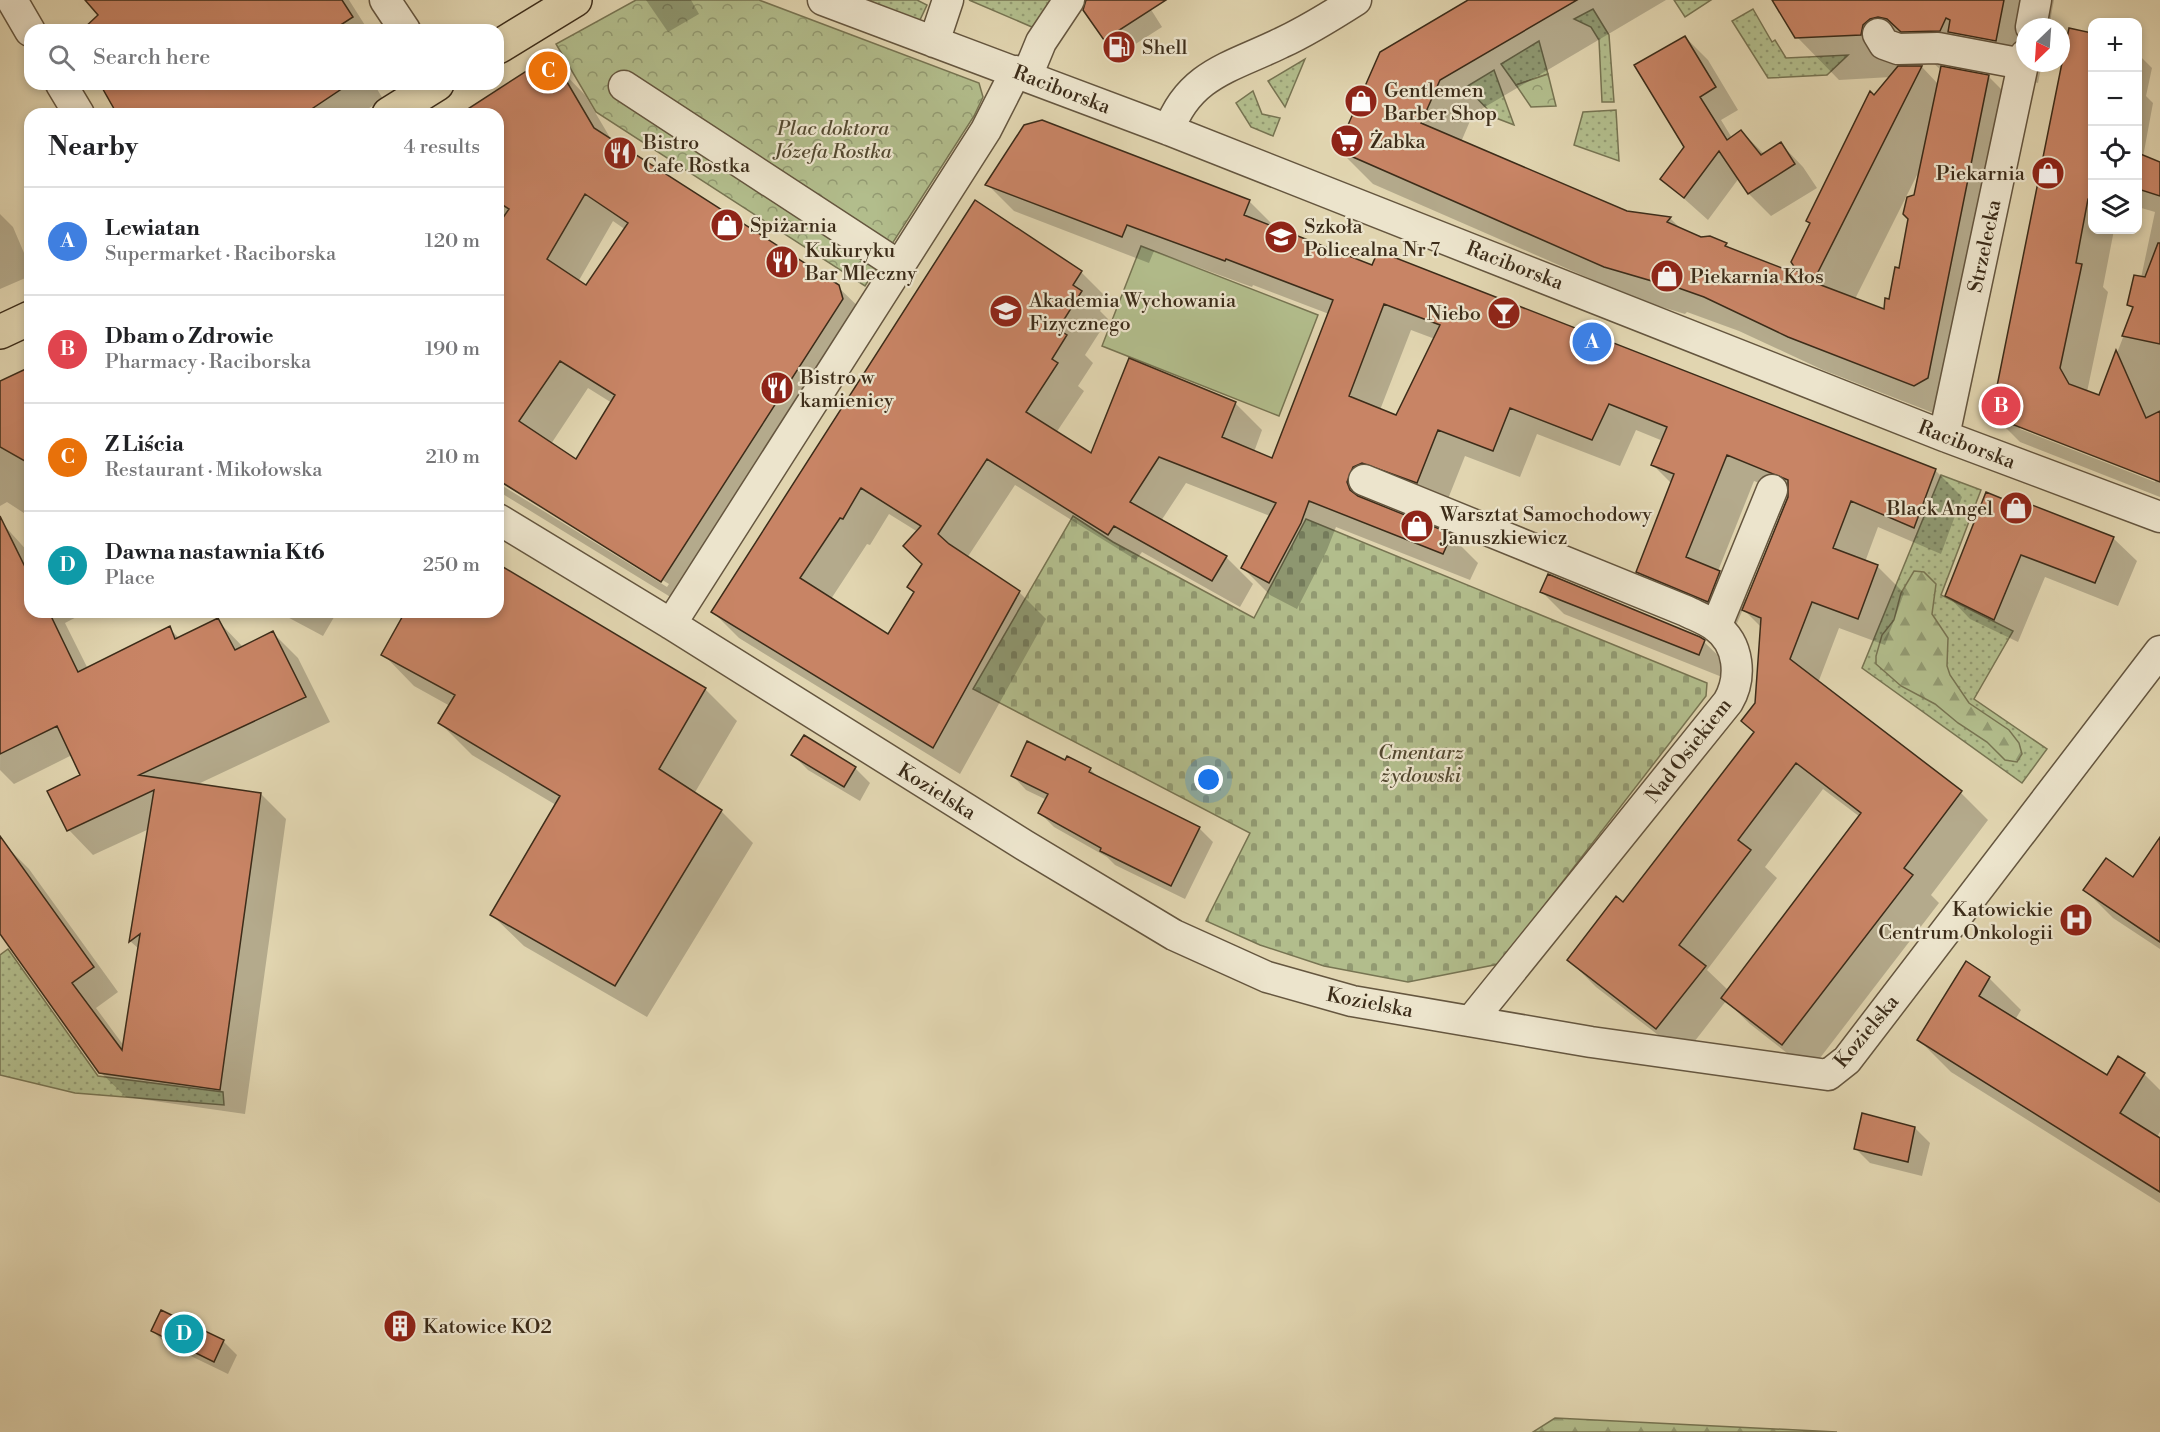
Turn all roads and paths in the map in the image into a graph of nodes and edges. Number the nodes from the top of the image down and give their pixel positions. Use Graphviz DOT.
graph roads {
  1 [pos="12,0"];
  2 [pos="385,0"];
  3 [pos="574,0"];
  4 [pos="948,0"];
  5 [pos="1069,0"];
  6 [pos="1356,0"];
  7 [pos="2036,0"];
  8 [pos="824,2"];
  9 [pos="2033,18"];
  10 [pos="26,24"];
  11 [pos="401,24"];
  12 [pos="1878,34"];
  13 [pos="934,42"];
  14 [pos="504,43"];
  15 [pos="2016,58"];
  16 [pos="2021,72"];
  17 [pos="1021,74"];
  18 [pos="624,86"];
  19 [pos="65,90"];
  20 [pos="428,90"];
  21 [pos="75,108"];
  22 [pos="399,108"];
  23 [pos="1169,130"];
  24 [pos="897,265"];
  25 [pos="24,321"];
  26 [pos="0,332"];
  27 [pos="1944,436"];
  28 [pos="1364,480"];
  29 [pos="1772,490"];
  30 [pos="2160,517"];
  31 [pos="504,523"];
  32 [pos="671,624"];
  33 [pos="1716,627"];
  34 [pos="2160,651"];
  35 [pos="1471,1021"];
  1 -- 10 [label="street"];
  2 -- 11 [label="street"];
  3 -- 14 [label="main road"];
  4 -- 13 [label="street"];
  5 -- 17 [label="street"];
  6 -- 23 [label="street"];
  7 -- 9 [label="street"];
  8 -- 13 [label="street, Raciborska"];
  12 -- 15 [label="street"];
  13 -- 17 [label="street, Raciborska"];
  16 -- 27 [label="street, Strzelecka"];
  17 -- 23 [label="street, Raciborska"];
  17 -- 24 [label="street"];
  18 -- 24 [label="street"];
  19 -- 21 [label="street"];
  20 -- 22 [label="main road"];
  23 -- 27 [label="street, Raciborska"];
  24 -- 32 [label="street"];
  25 -- 26 [label="main road"];
  27 -- 30 [label="street, Raciborska"];
  28 -- 33 [label="street, Nad Osiekiem"];
  29 -- 33 [label="street"];
  31 -- 32 [label="street, Kozielska"];
  32 -- 35 [label="street, Kozielska"];
  33 -- 35 [label="street, Nad Osiekiem"];
  34 -- 35 [label="street, Kozielska"];
}
